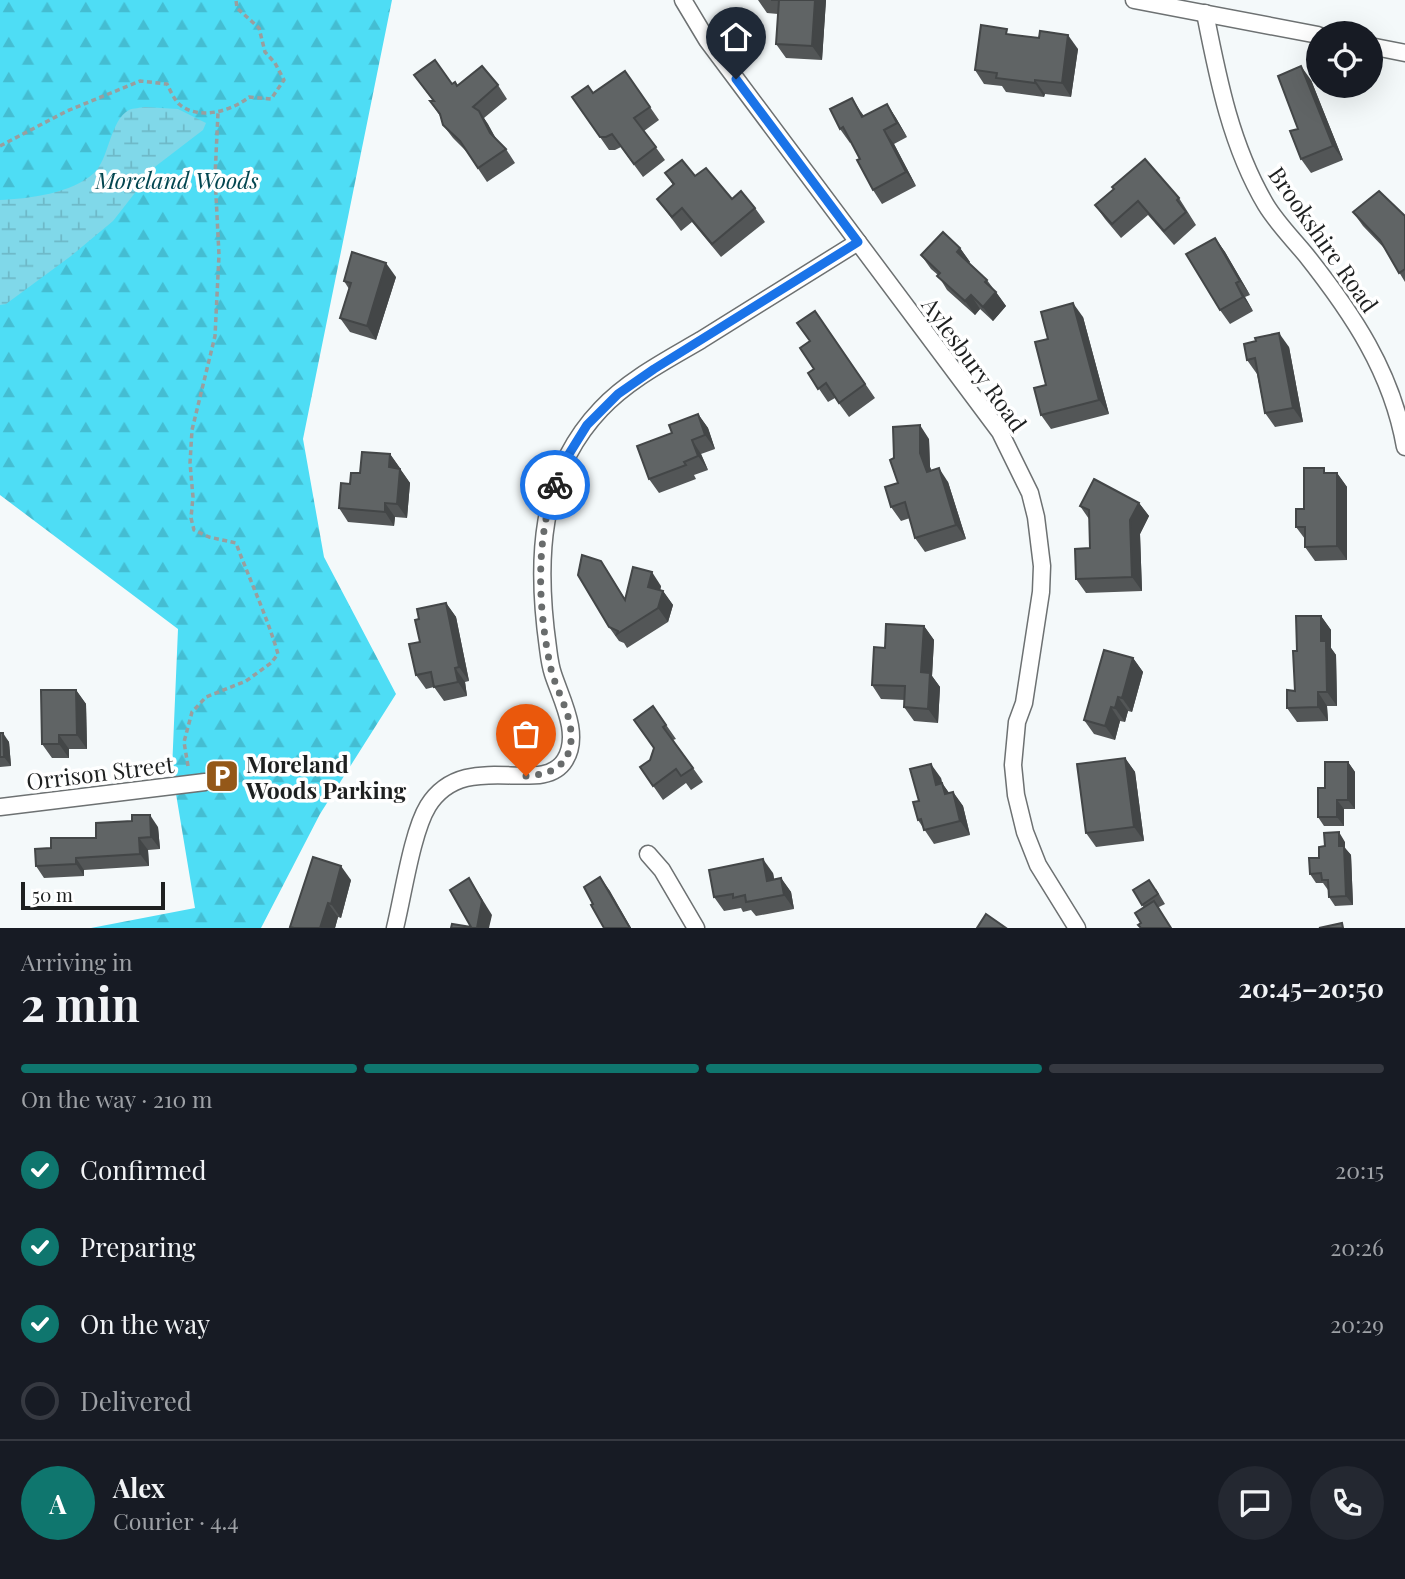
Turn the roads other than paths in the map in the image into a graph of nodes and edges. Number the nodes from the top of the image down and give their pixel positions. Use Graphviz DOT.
graph roads {
  1 [pos="683,0"];
  2 [pos="1135,0"];
  3 [pos="1205,13"];
  4 [pos="1306,33"];
  5 [pos="1383,48"];
  6 [pos="1405,52"];
  7 [pos="858,242"];
  8 [pos="1405,447"];
  9 [pos="205,782"];
  10 [pos="0,807"];
  11 [pos="648,854"];
  12 [pos="395,928"];
  13 [pos="696,928"];
  14 [pos="1077,928"];
  1 -- 7 [label="street, Aylesbury Road"];
  2 -- 3 [label="street"];
  3 -- 4 [label="street"];
  3 -- 8 [label="street, Brookshire Road"];
  5 -- 6 [label="street"];
  7 -- 12 [label="street"];
  7 -- 14 [label="street, Aylesbury Road"];
  9 -- 10 [label="street, Orrison Street"];
  11 -- 13 [label="street"];
}
